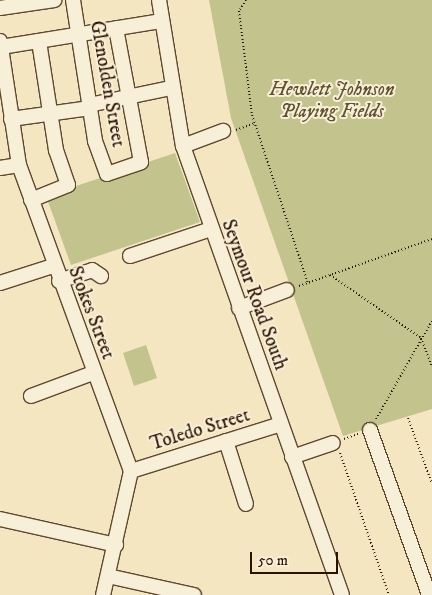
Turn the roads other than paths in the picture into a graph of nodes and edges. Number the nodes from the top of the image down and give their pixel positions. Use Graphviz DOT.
graph roads {
  1 [pos="54,0"];
  2 [pos="73,0"];
  3 [pos="159,0"];
  4 [pos="0,8"];
  5 [pos="162,21"];
  6 [pos="116,28"];
  7 [pos="78,34"];
  8 [pos="39,41"];
  9 [pos="0,47"];
  10 [pos="171,88"];
  11 [pos="3,93"];
  12 [pos="127,99"];
  13 [pos="89,107"];
  14 [pos="50,114"];
  15 [pos="11,119"];
  16 [pos="222,131"];
  17 [pos="183,146"];
  18 [pos="19,165"];
  19 [pos="0,168"];
  20 [pos="31,200"];
  21 [pos="211,229"];
  22 [pos="130,256"];
  23 [pos="53,266"];
  24 [pos="101,276"];
  25 [pos="59,281"];
  26 [pos="0,283"];
  27 [pos="287,290"];
  28 [pos="239,308"];
  29 [pos="93,373"];
  30 [pos="31,396"];
  31 [pos="280,424"];
  32 [pos="370,430"];
  33 [pos="226,441"];
  34 [pos="334,443"];
  35 [pos="292,457"];
  36 [pos="131,471"];
  37 [pos="246,504"];
  38 [pos="0,519"];
  39 [pos="116,544"];
  40 [pos="108,576"];
  41 [pos="103,595"];
  42 [pos="194,595"];
  43 [pos="342,595"];
  44 [pos="431,595"];
  1 -- 4 [label="street"];
  2 -- 7 [label="street, Glenolden Street"];
  3 -- 5 [label="street, Seymour Road South"];
  5 -- 6 [label="street"];
  5 -- 10 [label="street, Seymour Road South"];
  6 -- 7 [label="street"];
  6 -- 12 [label="street"];
  7 -- 8 [label="street"];
  7 -- 13 [label="street, Glenolden Street"];
  8 -- 9 [label="street"];
  8 -- 14 [label="street"];
  9 -- 11 [label="street, Stokes Street"];
  10 -- 12 [label="street"];
  10 -- 17 [label="street, Seymour Road South"];
  11 -- 15 [label="street, Stokes Street"];
  12 -- 13 [label="street"];
  12 -- 13 [label="street, Glenolden Street"];
  13 -- 14 [label="street"];
  14 -- 15 [label="street"];
  14 -- 20 [label="street"];
  15 -- 18 [label="street, Stokes Street"];
  16 -- 17 [label="street"];
  17 -- 21 [label="street, Seymour Road South"];
  18 -- 19 [label="street"];
  18 -- 20 [label="street, Stokes Street"];
  20 -- 23 [label="street, Stokes Street"];
  21 -- 22 [label="street"];
  21 -- 28 [label="street, Seymour Road South"];
  23 -- 25 [label="street, Stokes Street"];
  23 -- 26 [label="street"];
  24 -- 25 [label="street"];
  25 -- 29 [label="street, Stokes Street"];
  27 -- 28 [label="street"];
  28 -- 31 [label="street, Seymour Road South"];
  29 -- 30 [label="street"];
  29 -- 36 [label="street, Stokes Street"];
  31 -- 33 [label="street, Toledo Street"];
  31 -- 35 [label="street, Seymour Road South"];
  32 -- 44 [label="street"];
  33 -- 36 [label="street, Toledo Street"];
  33 -- 37 [label="street"];
  34 -- 35 [label="street"];
  35 -- 43 [label="street, Seymour Road South"];
  36 -- 39 [label="street"];
  38 -- 39 [label="street"];
  39 -- 40 [label="street"];
  40 -- 41 [label="street"];
  40 -- 42 [label="street"];
}
